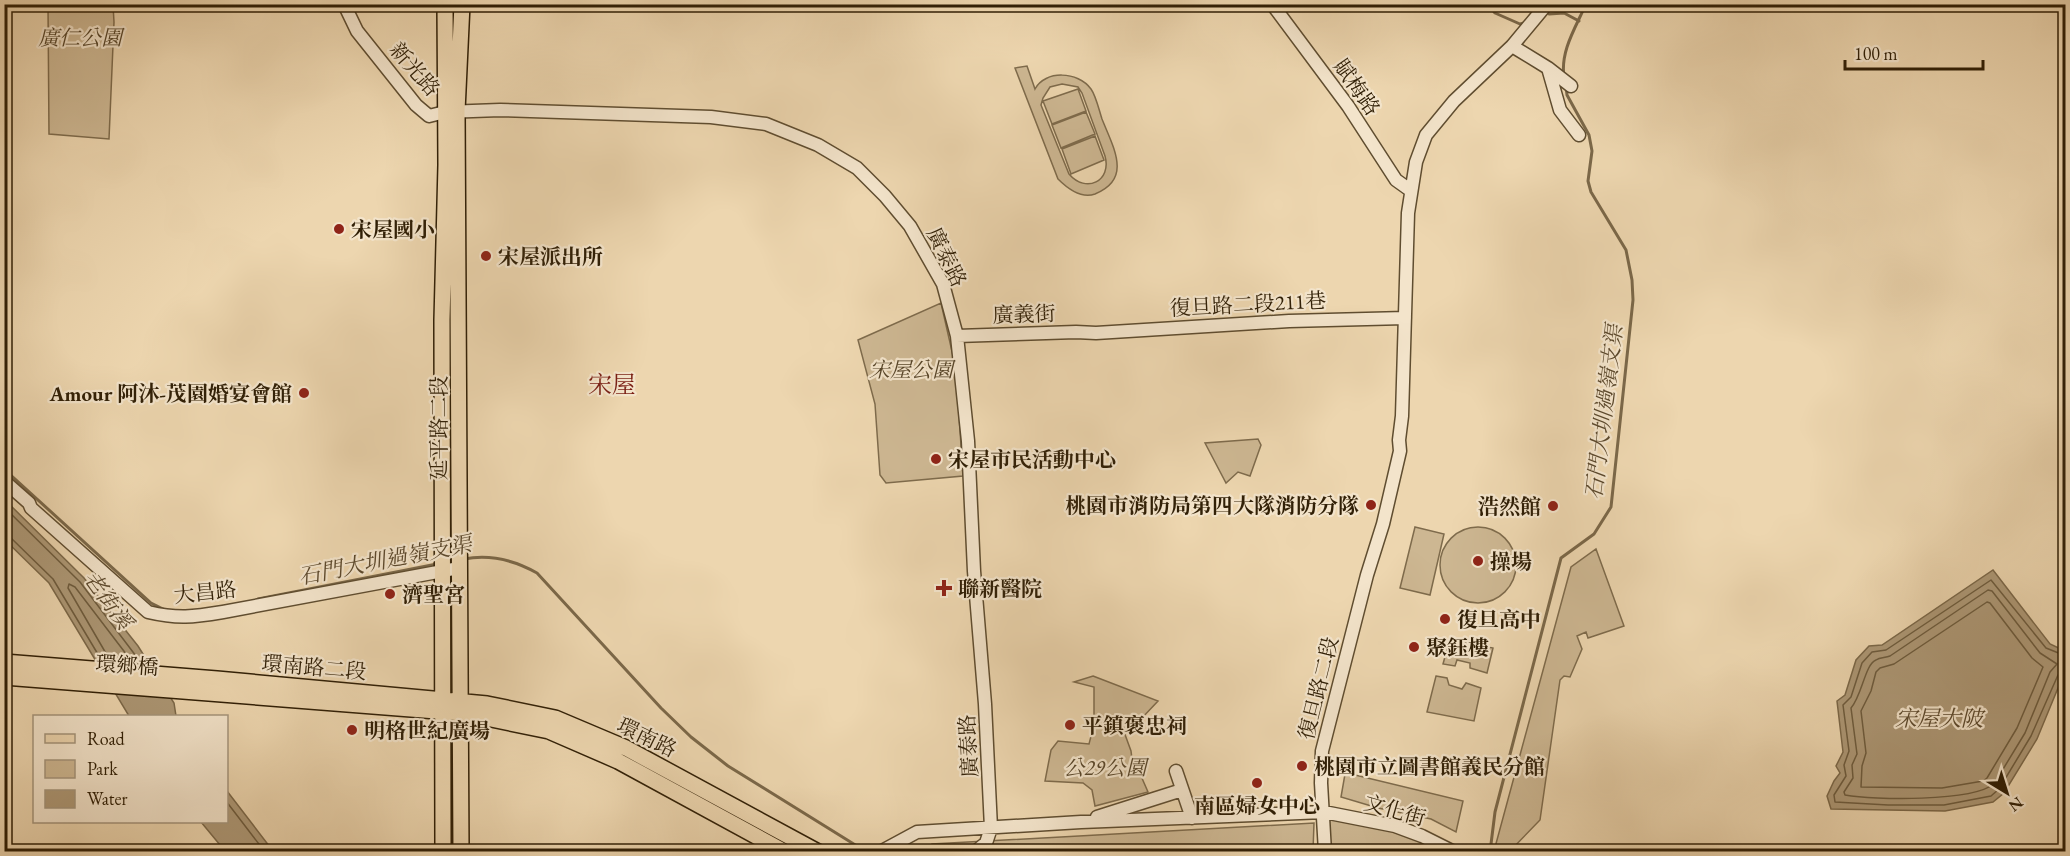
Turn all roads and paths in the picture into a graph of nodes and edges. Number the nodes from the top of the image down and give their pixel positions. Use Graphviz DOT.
graph roads {
  1 [pos="344,4"];
  2 [pos="445,4"];
  3 [pos="462,4"];
  4 [pos="1272,4"];
  5 [pos="1547,4"];
  6 [pos="1512,46"];
  7 [pos="1548,68"];
  8 [pos="1567,82"];
  9 [pos="451,112"];
  10 [pos="1579,135"];
  11 [pos="1410,190"];
  12 [pos="1405,318"];
  13 [pos="1092,333"];
  14 [pos="957,336"];
  15 [pos="4,481"];
  16 [pos="4,488"];
  17 [pos="31,508"];
  18 [pos="459,568"];
  19 [pos="442,570"];
  20 [pos="4,662"];
  21 [pos="4,677"];
  22 [pos="182,683"];
  23 [pos="443,706"];
  24 [pos="461,707"];
  25 [pos="1176,771"];
  26 [pos="1182,790"];
  27 [pos="1324,812"];
  28 [pos="1192,818"];
  29 [pos="1081,822"];
  30 [pos="991,828"];
  31 [pos="443,852"];
  32 [pos="461,852"];
  33 [pos="785,852"];
  34 [pos="818,852"];
  35 [pos="880,852"];
  36 [pos="975,852"];
  37 [pos="1325,852"];
  38 [pos="1454,852"];
  1 -- 9 [label="street, 新光路"];
  2 -- 9 [label="main road, 延平路二段"];
  3 -- 9 [label="main road, 延平路二段"];
  4 -- 11 [label="street, 賦梅路"];
  5 -- 6 [label="street, 復旦路二段"];
  6 -- 7 [label="street"];
  6 -- 11 [label="street, 復旦路二段"];
  7 -- 8 [label="street"];
  7 -- 10 [label="street"];
  9 -- 14 [label="street, 廣泰路"];
  9 -- 18 [label="main road, 延平路二段"];
  9 -- 19 [label="main road, 延平路二段"];
  11 -- 12 [label="street, 復旦路二段"];
  12 -- 13 [label="street, 復旦路二段211巷"];
  12 -- 27 [label="street, 復旦路二段"];
  13 -- 14 [label="street, 廣義街"];
  14 -- 30 [label="street, 廣泰路"];
  15 -- 17 [label="street, 大昌路"];
  16 -- 17 [label="street"];
  17 -- 19 [label="street, 大昌路"];
  18 -- 19 [label="street, 大昌路"];
  18 -- 24 [label="main road, 延平路二段"];
  19 -- 23 [label="main road, 延平路二段"];
  20 -- 22 [label="main road, 環鄉橋"];
  21 -- 22 [label="main road, 環鄉橋"];
  22 -- 23 [label="main road, 環南路二段"];
  23 -- 24 [label="main road, 環南路"];
  23 -- 31 [label="main road, 延平路二段"];
  24 -- 32 [label="main road, 延平路二段"];
  24 -- 33 [label="main road, 環南路"];
  24 -- 34 [label="main road, 環南路"];
  25 -- 26 [label="street"];
  26 -- 28 [label="street"];
  26 -- 29 [label="street"];
  27 -- 28 [label="street"];
  27 -- 37 [label="street, 復旦路二段"];
  27 -- 38 [label="street, 文化街"];
  28 -- 29 [label="street"];
  29 -- 30 [label="street"];
  30 -- 35 [label="street"];
  30 -- 36 [label="street"];
}
